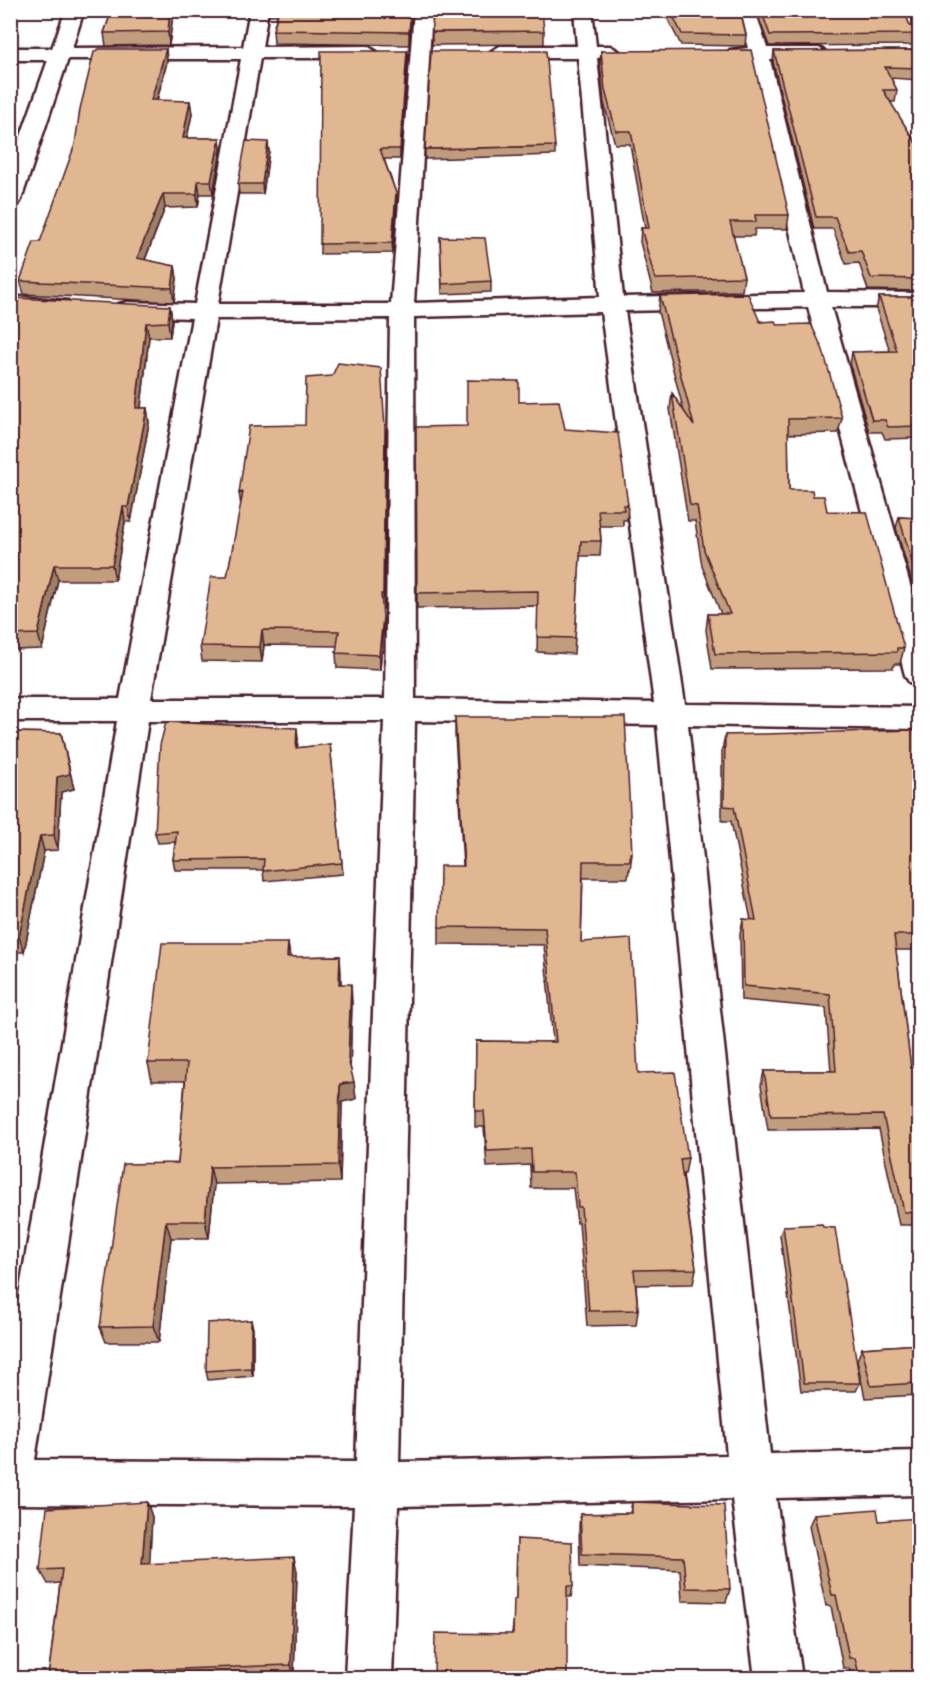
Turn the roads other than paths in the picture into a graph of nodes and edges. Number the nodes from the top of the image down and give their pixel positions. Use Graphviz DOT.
graph roads {
  1 [pos="75,10"];
  2 [pos="259,10"];
  3 [pos="423,10"];
  4 [pos="583,10"];
  5 [pos="746,10"];
  6 [pos="908,10"];
  7 [pos="920,36"];
  8 [pos="251,52"];
  9 [pos="421,52"];
  10 [pos="444,52"];
  11 [pos="477,52"];
  12 [pos="589,52"];
  13 [pos="634,52"];
  14 [pos="10,54"];
  15 [pos="60,54"];
  16 [pos="713,54"];
  17 [pos="759,54"];
  18 [pos="839,54"];
  19 [pos="10,200"];
  20 [pos="817,298"];
  21 [pos="920,300"];
  22 [pos="10,303"];
  23 [pos="612,304"];
  24 [pos="402,310"];
  25 [pos="205,312"];
  26 [pos="920,675"];
  27 [pos="134,709"];
  28 [pos="10,710"];
  29 [pos="400,710"];
  30 [pos="671,713"];
  31 [pos="920,718"];
  32 [pos="920,1473"];
  33 [pos="751,1477"];
  34 [pos="10,1480"];
  35 [pos="377,1484"];
  36 [pos="369,1678"];
  37 [pos="779,1678"];
  1 -- 15 [label="street"];
  2 -- 8 [label="street"];
  3 -- 9 [label="street"];
  4 -- 12 [label="street"];
  5 -- 17 [label="street"];
  6 -- 7 [label="street"];
  8 -- 9 [label="street"];
  8 -- 15 [label="street"];
  8 -- 25 [label="street"];
  9 -- 10 [label="street"];
  9 -- 24 [label="street"];
  11 -- 12 [label="street"];
  12 -- 13 [label="street"];
  12 -- 23 [label="street"];
  14 -- 15 [label="street"];
  15 -- 19 [label="street"];
  16 -- 17 [label="street"];
  17 -- 18 [label="street"];
  17 -- 20 [label="street"];
  20 -- 21 [label="street"];
  20 -- 23 [label="street"];
  20 -- 26 [label="street"];
  22 -- 25 [label="street"];
  23 -- 24 [label="street"];
  23 -- 30 [label="street"];
  24 -- 25 [label="street"];
  24 -- 29 [label="street"];
  25 -- 27 [label="street"];
  27 -- 28 [label="street"];
  27 -- 29 [label="street"];
  27 -- 34 [label="street"];
  29 -- 30 [label="street"];
  29 -- 35 [label="street"];
  30 -- 31 [label="street"];
  30 -- 33 [label="street"];
  32 -- 33 [label="street"];
  33 -- 35 [label="street"];
  33 -- 37 [label="street"];
  34 -- 35 [label="street"];
  35 -- 36 [label="street"];
}
